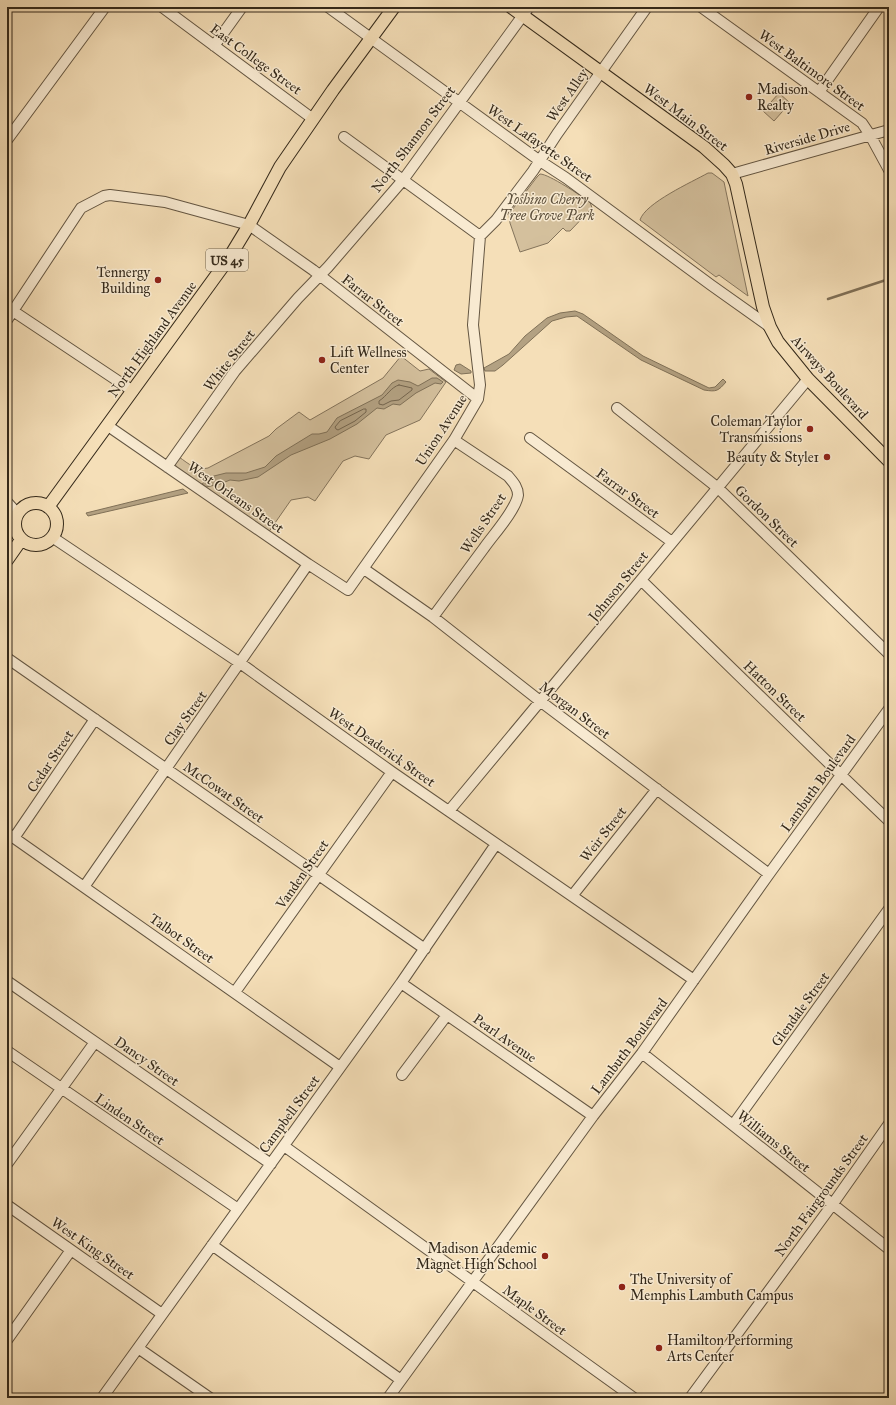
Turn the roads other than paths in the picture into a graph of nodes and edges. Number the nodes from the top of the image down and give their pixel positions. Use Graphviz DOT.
graph roads {
  1 [pos="105,7"];
  2 [pos="162,7"];
  3 [pos="242,7"];
  4 [pos="328,7"];
  5 [pos="394,7"];
  6 [pos="512,7"];
  7 [pos="647,7"];
  8 [pos="701,7"];
  9 [pos="879,7"];
  10 [pos="526,11"];
  11 [pos="371,39"];
  12 [pos="214,46"];
  13 [pos="600,72"];
  14 [pos="819,92"];
  15 [pos="458,103"];
  16 [pos="313,119"];
  17 [pos="889,130"];
  18 [pos="870,135"];
  19 [pos="344,137"];
  20 [pos="7,140"];
  21 [pos="540,161"];
  22 [pos="889,170"];
  23 [pos="732,174"];
  24 [pos="403,180"];
  25 [pos="249,225"];
  26 [pos="480,236"];
  27 [pos="320,276"];
  28 [pos="10,315"];
  29 [pos="770,327"];
  30 [pos="808,379"];
  31 [pos="133,391"];
  32 [pos="478,399"];
  33 [pos="617,408"];
  34 [pos="108,426"];
  35 [pos="530,438"];
  36 [pos="454,440"];
  37 [pos="889,462"];
  38 [pos="167,466"];
  39 [pos="718,488"];
  40 [pos="7,502"];
  41 [pos="48,507"];
  42 [pos="17,513"];
  43 [pos="52,537"];
  44 [pos="22,540"];
  45 [pos="672,542"];
  46 [pos="7,560"];
  47 [pos="308,564"];
  48 [pos="364,569"];
  49 [pos="641,580"];
  50 [pos="348,590"];
  51 [pos="433,617"];
  52 [pos="889,654"];
  53 [pos="7,658"];
  54 [pos="240,663"];
  55 [pos="540,701"];
  56 [pos="889,709"];
  57 [pos="95,719"];
  58 [pos="166,769"];
  59 [pos="392,772"];
  60 [pos="841,775"];
  61 [pos="656,789"];
  62 [pos="449,811"];
  63 [pos="889,821"];
  64 [pos="11,835"];
  65 [pos="496,844"];
  66 [pos="769,874"];
  67 [pos="318,875"];
  68 [pos="84,887"];
  69 [pos="572,896"];
  70 [pos="889,909"];
  71 [pos="425,949"];
  72 [pos="694,980"];
  73 [pos="7,981"];
  74 [pos="401,983"];
  75 [pos="235,992"];
  76 [pos="447,1016"];
  77 [pos="95,1042"];
  78 [pos="7,1051"];
  79 [pos="642,1053"];
  80 [pos="340,1067"];
  81 [pos="402,1075"];
  82 [pos="62,1089"];
  83 [pos="593,1116"];
  84 [pos="889,1124"];
  85 [pos="733,1125"];
  86 [pos="284,1146"];
  87 [pos="7,1164"];
  88 [pos="271,1164"];
  89 [pos="7,1205"];
  90 [pos="832,1205"];
  91 [pos="238,1210"];
  92 [pos="212,1245"];
  93 [pos="889,1249"];
  94 [pos="71,1250"];
  95 [pos="474,1282"];
  96 [pos="162,1314"];
  97 [pos="7,1340"];
  98 [pos="138,1348"];
  99 [pos="401,1380"];
  100 [pos="102,1398"];
  101 [pos="210,1398"];
  102 [pos="388,1398"];
  103 [pos="634,1398"];
  104 [pos="690,1398"];
  1 -- 20 [label="street"];
  2 -- 12 [label="street, East College Street"];
  3 -- 12 [label="street"];
  4 -- 11 [label="street, West Lafayette Street"];
  5 -- 11 [label="main road, North Highland Avenue / US 45"];
  6 -- 10 [label="main road, West Main Street"];
  7 -- 13 [label="street, West Alley"];
  8 -- 14 [label="street, West Baltimore Street"];
  9 -- 14 [label="street"];
  10 -- 13 [label="main road, West Main Street"];
  10 -- 15 [label="street, North Shannon Street"];
  11 -- 15 [label="street, West Lafayette Street"];
  11 -- 16 [label="main road, North Highland Avenue / US 45"];
  12 -- 16 [label="street, East College Street"];
  13 -- 21 [label="street, West Alley"];
  13 -- 23 [label="main road, West Main Street"];
  14 -- 18 [label="street, West Baltimore Street"];
  15 -- 21 [label="street, West Lafayette Street"];
  15 -- 24 [label="street, North Shannon Street"];
  16 -- 25 [label="main road, North Highland Avenue / US 45"];
  17 -- 18 [label="street, Riverside Drive"];
  18 -- 22 [label="street, West Baltimore Street"];
  18 -- 23 [label="street, Riverside Drive"];
  19 -- 24 [label="street"];
  21 -- 26 [label="street, West Alley"];
  21 -- 29 [label="street, West Lafayette Street"];
  23 -- 29 [label="main road, West Main Street"];
  24 -- 26 [label="street"];
  24 -- 27 [label="street, North Shannon Street"];
  25 -- 27 [label="street, Farrar Street"];
  25 -- 28 [label="street"];
  25 -- 31 [label="main road, North Highland Avenue / US 45"];
  26 -- 32 [label="street, Union Avenue"];
  27 -- 32 [label="street, Farrar Street"];
  27 -- 38 [label="street, White Street"];
  28 -- 31 [label="street"];
  29 -- 30 [label="main road, Airways Boulevard"];
  30 -- 37 [label="main road, Airways Boulevard"];
  30 -- 39 [label="street, Johnson Street"];
  31 -- 34 [label="main road, North Highland Avenue / US 45"];
  32 -- 36 [label="street, Union Avenue"];
  33 -- 39 [label="street, Gordon Street"];
  34 -- 38 [label="street, West Orleans Street"];
  34 -- 41 [label="main road, North Highland Avenue / US 45"];
  35 -- 45 [label="street, Farrar Street"];
  36 -- 48 [label="street, Union Avenue"];
  36 -- 51 [label="street, Wells Street"];
  38 -- 47 [label="street, West Orleans Street"];
  39 -- 45 [label="street, Johnson Street"];
  39 -- 52 [label="street, Gordon Street"];
  40 -- 42 [label="street"];
  41 -- 42 [label="main road"];
  41 -- 43 [label="main road"];
  42 -- 44 [label="main road"];
  43 -- 44 [label="main road"];
  43 -- 54 [label="street, West Deaderick Street"];
  44 -- 46 [label="main road"];
  45 -- 49 [label="street, Johnson Street"];
  47 -- 50 [label="street, West Orleans Street"];
  47 -- 54 [label="street, Clay Street"];
  48 -- 50 [label="street, Union Avenue"];
  48 -- 51 [label="street, Morgan Street"];
  49 -- 55 [label="street, Johnson Street"];
  49 -- 60 [label="street, Hatton Street"];
  51 -- 55 [label="street, Morgan Street"];
  53 -- 57 [label="street, McCowat Street"];
  54 -- 58 [label="street, Clay Street"];
  54 -- 59 [label="street, West Deaderick Street"];
  55 -- 61 [label="street, Morgan Street"];
  55 -- 62 [label="street, Johnson Street"];
  56 -- 60 [label="street, Lambuth Boulevard"];
  57 -- 58 [label="street, McCowat Street"];
  57 -- 64 [label="street, Cedar Street"];
  58 -- 67 [label="street, McCowat Street"];
  58 -- 68 [label="street, Clay Street"];
  59 -- 62 [label="street, West Deaderick Street"];
  59 -- 67 [label="street, Vanden Street"];
  60 -- 63 [label="street, Hatton Street"];
  60 -- 66 [label="street, Lambuth Boulevard"];
  61 -- 66 [label="street, Morgan Street"];
  61 -- 69 [label="street, Weir Street"];
  62 -- 65 [label="street, West Deaderick Street"];
  64 -- 68 [label="street, Talbot Street"];
  65 -- 69 [label="street, West Deaderick Street"];
  65 -- 71 [label="street, Campbell Street"];
  66 -- 72 [label="street, Lambuth Boulevard"];
  67 -- 71 [label="street, McCowat Street"];
  67 -- 75 [label="street, Vanden Street"];
  68 -- 75 [label="street, Talbot Street"];
  69 -- 72 [label="street, West Deaderick Street"];
  70 -- 85 [label="street, Glendale Street"];
  71 -- 74 [label="street, Campbell Street"];
  72 -- 79 [label="street, Lambuth Boulevard"];
  73 -- 77 [label="street, Dancy Street"];
  74 -- 76 [label="street, Pearl Avenue"];
  74 -- 80 [label="street, Campbell Street"];
  75 -- 80 [label="street, Talbot Street"];
  76 -- 81 [label="street"];
  76 -- 83 [label="street, Pearl Avenue"];
  77 -- 82 [label="street"];
  77 -- 88 [label="street, Dancy Street"];
  78 -- 82 [label="street, Linden Street"];
  79 -- 83 [label="street, Lambuth Boulevard"];
  79 -- 85 [label="street, Williams Street"];
  80 -- 86 [label="street, Campbell Street"];
  82 -- 87 [label="street"];
  82 -- 91 [label="street, Linden Street"];
  83 -- 95 [label="street, Lambuth Boulevard"];
  84 -- 90 [label="street, North Fairgrounds Street"];
  85 -- 90 [label="street, Williams Street"];
  86 -- 88 [label="street, Campbell Street"];
  86 -- 95 [label="street, Maple Street"];
  88 -- 91 [label="street, Campbell Street"];
  89 -- 94 [label="street, West King Street"];
  90 -- 93 [label="street, Williams Street"];
  90 -- 104 [label="street, North Fairgrounds Street"];
  91 -- 92 [label="street, Campbell Street"];
  92 -- 96 [label="street, Campbell Street"];
  92 -- 99 [label="street"];
  94 -- 96 [label="street, West King Street"];
  94 -- 97 [label="street"];
  95 -- 99 [label="street, Lambuth Boulevard"];
  95 -- 103 [label="street, Maple Street"];
  96 -- 98 [label="street, Campbell Street"];
  98 -- 100 [label="street, Campbell Street"];
  98 -- 101 [label="street"];
  99 -- 102 [label="street, Lambuth Boulevard"];
}
